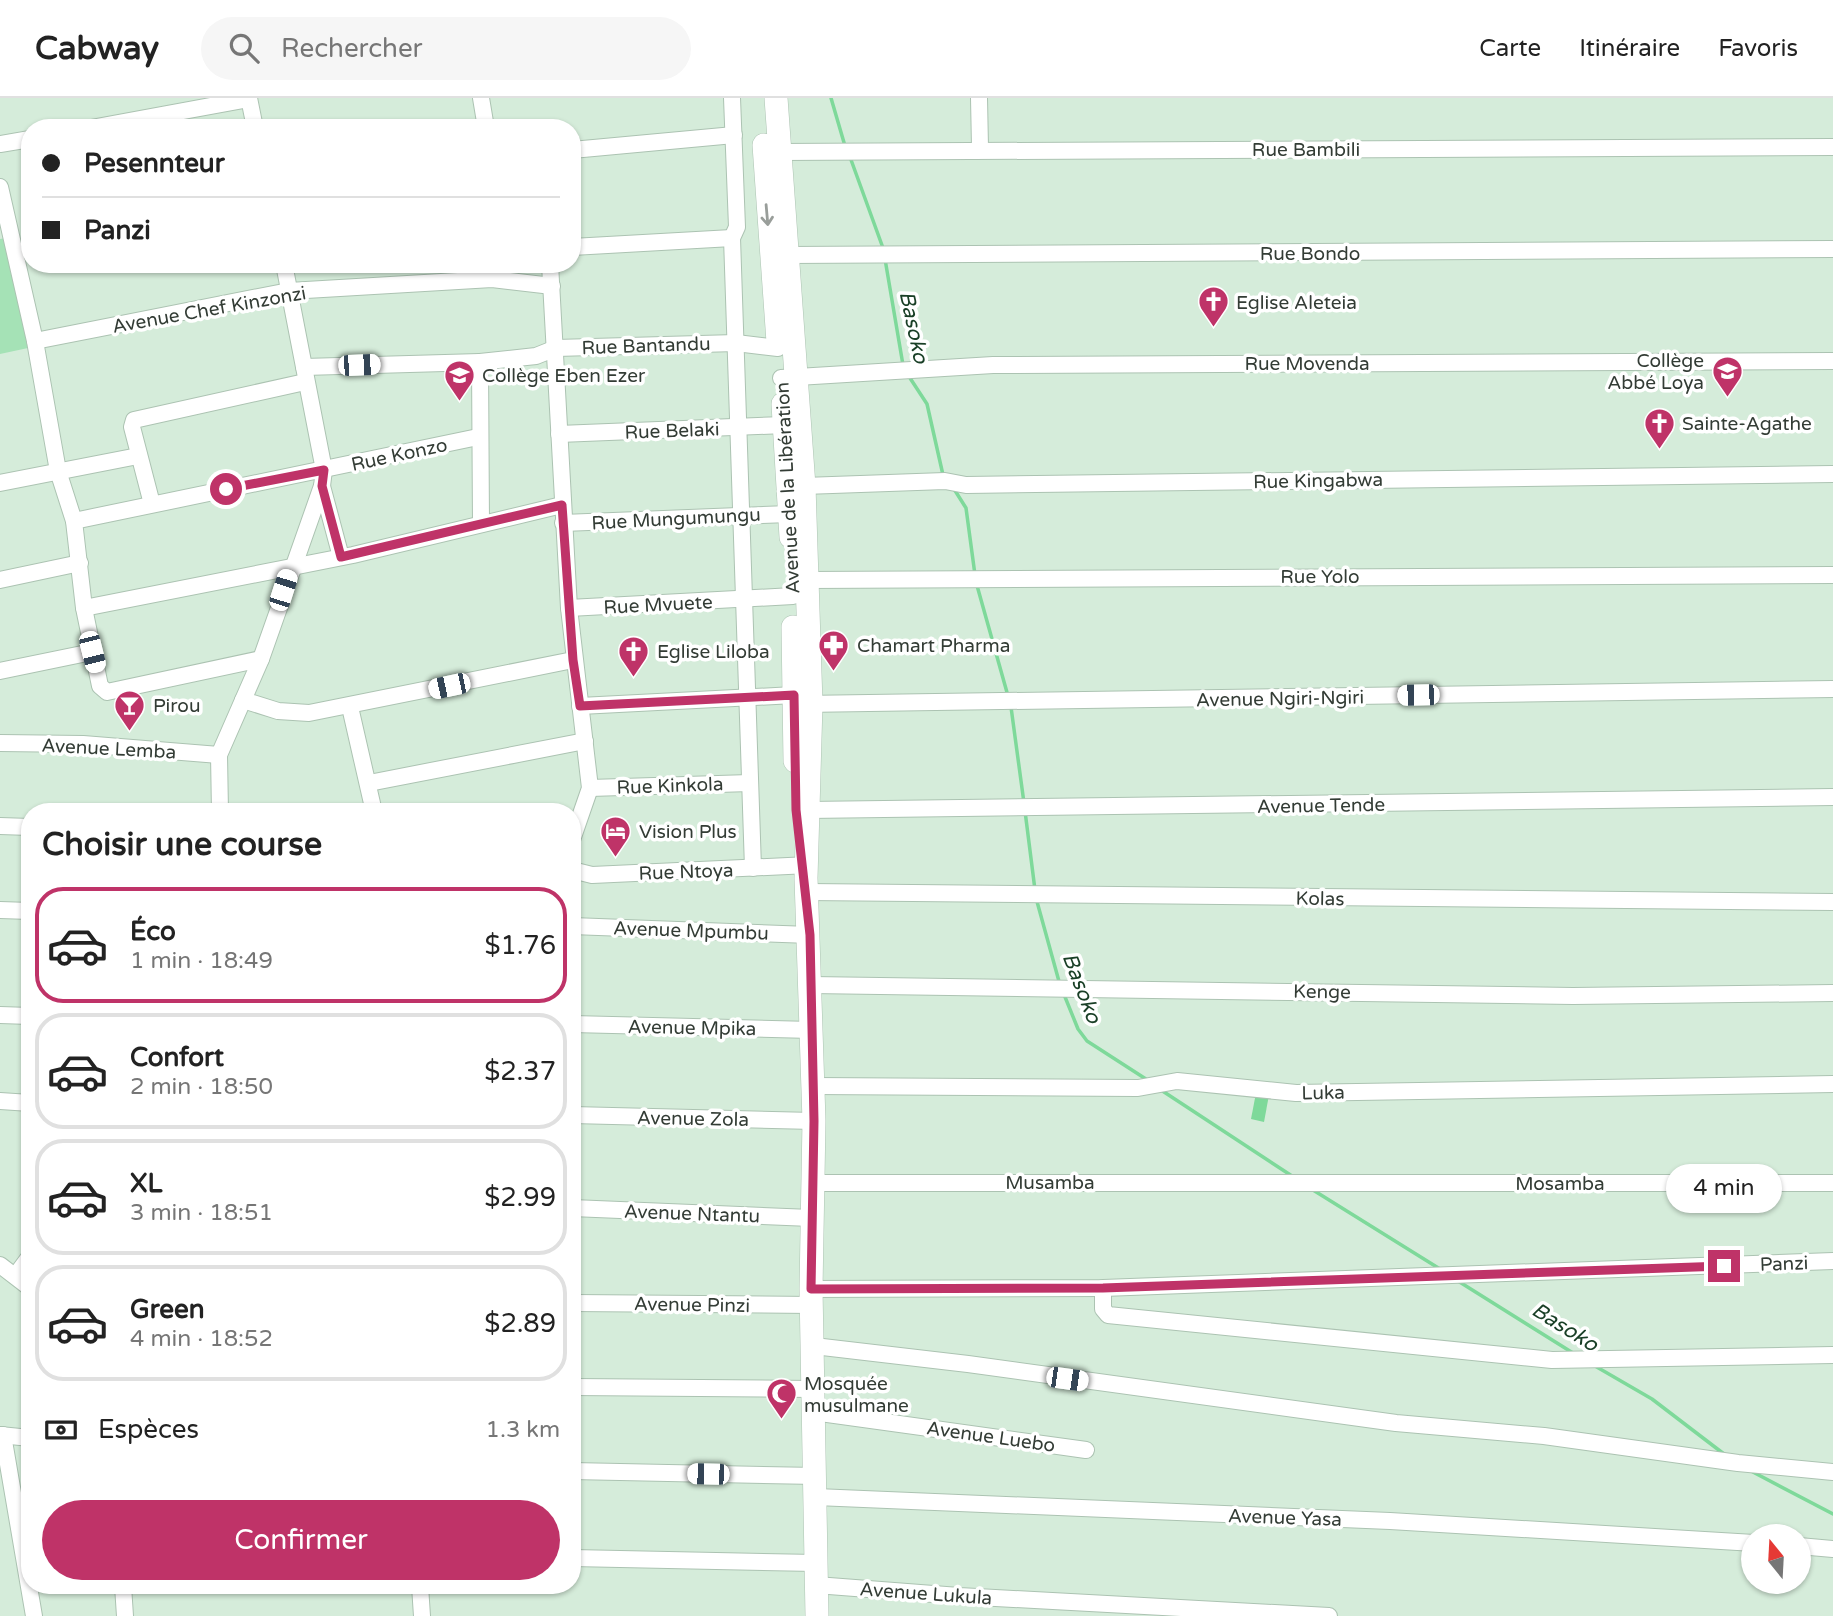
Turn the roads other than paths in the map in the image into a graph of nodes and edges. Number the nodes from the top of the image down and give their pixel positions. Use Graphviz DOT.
graph roads {
  1 [pos="481,98"];
  2 [pos="732,98"];
  3 [pos="760,98"];
  4 [pos="776,98"];
  5 [pos="979,98"];
  6 [pos="249,99"];
  7 [pos="140,119"];
  8 [pos="253,119"];
  9 [pos="480,119"];
  10 [pos="734,135"];
  11 [pos="21,140"];
  12 [pos="0,144"];
  13 [pos="1833,146"];
  14 [pos="581,149"];
  15 [pos="977,151"];
  16 [pos="779,152"];
  17 [pos="0,187"];
  18 [pos="4,223"];
  19 [pos="732,238"];
  20 [pos="21,246"];
  21 [pos="581,246"];
  22 [pos="1833,249"];
  23 [pos="787,255"];
  24 [pos="26,273"];
  25 [pos="286,273"];
  26 [pos="483,273"];
  27 [pos="498,273"];
  28 [pos="551,273"];
  29 [pos="552,286"];
  30 [pos="289,291"];
  31 [pos="35,341"];
  32 [pos="736,342"];
  33 [pos="556,348"];
  34 [pos="778,348"];
  35 [pos="1833,361"];
  36 [pos="480,362"];
  37 [pos="304,375"];
  38 [pos="789,377"];
  39 [pos="784,425"];
  40 [pos="739,427"];
  41 [pos="559,434"];
  42 [pos="478,438"];
  43 [pos="138,456"];
  44 [pos="58,471"];
  45 [pos="1833,474"];
  46 [pos="323,478"];
  47 [pos="0,483"];
  48 [pos="804,486"];
  49 [pos="152,504"];
  50 [pos="562,505"];
  51 [pos="742,513"];
  52 [pos="789,514"];
  53 [pos="74,521"];
  54 [pos="563,523"];
  55 [pos="481,524"];
  56 [pos="341,557"];
  57 [pos="80,563"];
  58 [pos="290,567"];
  59 [pos="1833,575"];
  60 [pos="0,580"];
  61 [pos="800,588"];
  62 [pos="746,600"];
  63 [pos="84,608"];
  64 [pos="569,608"];
  65 [pos="92,652"];
  66 [pos="261,659"];
  67 [pos="573,660"];
  68 [pos="0,671"];
  69 [pos="1833,689"];
  70 [pos="750,697"];
  71 [pos="243,700"];
  72 [pos="800,701"];
  73 [pos="580,706"];
  74 [pos="349,707"];
  75 [pos="585,741"];
  76 [pos="0,743"];
  77 [pos="219,755"];
  78 [pos="369,783"];
  79 [pos="750,783"];
  80 [pos="590,788"];
  81 [pos="1833,797"];
  82 [pos="219,803"];
  83 [pos="372,803"];
  84 [pos="808,810"];
  85 [pos="581,814"];
  86 [pos="0,826"];
  87 [pos="21,827"];
  88 [pos="753,868"];
  89 [pos="581,872"];
  90 [pos="806,875"];
  91 [pos="1833,902"];
  92 [pos="0,910"];
  93 [pos="21,911"];
  94 [pos="581,926"];
  95 [pos="810,935"];
  96 [pos="811,985"];
  97 [pos="1833,993"];
  98 [pos="0,1015"];
  99 [pos="21,1016"];
  100 [pos="581,1024"];
  101 [pos="813,1030"];
  102 [pos="1833,1084"];
  103 [pos="813,1086"];
  104 [pos="0,1101"];
  105 [pos="21,1102"];
  106 [pos="581,1115"];
  107 [pos="814,1121"];
  108 [pos="1287,1181"];
  109 [pos="813,1183"];
  110 [pos="1833,1183"];
  111 [pos="581,1209"];
  112 [pos="811,1218"];
  113 [pos="1833,1261"];
  114 [pos="0,1265"];
  115 [pos="21,1268"];
  116 [pos="16,1275"];
  117 [pos="21,1279"];
  118 [pos="1103,1288"];
  119 [pos="812,1297"];
  120 [pos="581,1303"];
  121 [pos="814,1346"];
  122 [pos="1833,1355"];
  123 [pos="581,1387"];
  124 [pos="814,1389"];
  125 [pos="813,1412"];
  126 [pos="1,1435"];
  127 [pos="21,1437"];
  128 [pos="1086,1450"];
  129 [pos="581,1472"];
  130 [pos="1833,1472"];
  131 [pos="816,1487"];
  132 [pos="1741,1542"];
  133 [pos="21,1545"];
  134 [pos="1811,1547"];
  135 [pos="1833,1549"];
  136 [pos="581,1559"];
  137 [pos="816,1574"];
  138 [pos="30,1594"];
  139 [pos="124,1594"];
  140 [pos="421,1594"];
  141 [pos="34,1616"];
  142 [pos="125,1616"];
  143 [pos="422,1616"];
  144 [pos="817,1616"];
  145 [pos="1329,1616"];
  1 -- 9 [label="street"];
  2 -- 10 [label="street"];
  3 -- 34 [label="highway, Avenue de la Libération, one-way"];
  4 -- 16 [label="highway, Avenue de la Libération"];
  5 -- 15 [label="street"];
  6 -- 7 [label="street"];
  6 -- 8 [label="street"];
  10 -- 14 [label="street"];
  10 -- 19 [label="street"];
  11 -- 12 [label="street"];
  13 -- 15 [label="street, Rue Bambili"];
  15 -- 16 [label="street, Rue Bambili"];
  16 -- 23 [label="highway, Avenue de la Libération"];
  17 -- 18 [label="street"];
  18 -- 20 [label="street"];
  19 -- 21 [label="street"];
  19 -- 32 [label="street"];
  22 -- 23 [label="street, Rue Bondo"];
  23 -- 38 [label="highway, Avenue de la Libération"];
  24 -- 31 [label="street"];
  25 -- 30 [label="street"];
  26 -- 30 [label="street, Avenue Chef Kinzonzi"];
  27 -- 29 [label="street, Avenue Chef Kinzonzi"];
  28 -- 29 [label="street"];
  29 -- 33 [label="street"];
  30 -- 31 [label="street, Avenue Chef Kinzonzi"];
  30 -- 37 [label="street"];
  31 -- 44 [label="street"];
  32 -- 33 [label="street, Rue Bantandu"];
  32 -- 34 [label="street, Rue Bantandu"];
  32 -- 40 [label="street"];
  33 -- 36 [label="street, Rue Bantandu"];
  33 -- 41 [label="street"];
  34 -- 38 [label="highway, Avenue de la Libération"];
  35 -- 38 [label="street, Rue Movenda"];
  36 -- 37 [label="street, Rue Bantandu"];
  36 -- 42 [label="street"];
  37 -- 43 [label="street, Rue Bantandu"];
  37 -- 46 [label="street"];
  38 -- 39 [label="highway, Avenue de la Libération"];
  38 -- 48 [label="highway, Avenue de la Libération"];
  39 -- 40 [label="street, Rue Belaki"];
  39 -- 52 [label="highway, Avenue de la Libération"];
  40 -- 41 [label="street, Rue Belaki"];
  40 -- 51 [label="street"];
  41 -- 50 [label="street"];
  42 -- 46 [label="street, Rue Konzo"];
  42 -- 55 [label="street"];
  43 -- 44 [label="street"];
  43 -- 49 [label="street"];
  44 -- 47 [label="street"];
  44 -- 53 [label="street"];
  45 -- 48 [label="street, Rue Kingabwa"];
  46 -- 49 [label="street, Rue Konzo"];
  46 -- 56 [label="street"];
  46 -- 58 [label="street"];
  48 -- 61 [label="highway, Avenue de la Libération"];
  49 -- 53 [label="street, Rue Konzo"];
  50 -- 54 [label="street"];
  50 -- 55 [label="street"];
  51 -- 52 [label="street, Rue Mungumungu"];
  51 -- 54 [label="street, Rue Mungumungu"];
  51 -- 62 [label="street"];
  52 -- 61 [label="highway, Avenue de la Libération"];
  53 -- 57 [label="street"];
  54 -- 64 [label="street"];
  55 -- 56 [label="street"];
  56 -- 58 [label="street"];
  57 -- 60 [label="street"];
  57 -- 63 [label="street"];
  58 -- 63 [label="street"];
  58 -- 66 [label="street"];
  59 -- 61 [label="street, Rue Yolo"];
  61 -- 62 [label="street, Rue Yolo"];
  61 -- 72 [label="highway, Avenue de la Libération"];
  62 -- 64 [label="street, Rue Mvuete"];
  62 -- 70 [label="street"];
  63 -- 65 [label="street"];
  64 -- 67 [label="street"];
  65 -- 66 [label="street"];
  65 -- 68 [label="street"];
  66 -- 71 [label="street"];
  67 -- 73 [label="street"];
  67 -- 74 [label="street"];
  69 -- 72 [label="street, Avenue Ngiri-Ngiri"];
  70 -- 72 [label="street, Avenue Ngiri-Ngiri"];
  70 -- 73 [label="street, Avenue Ngiri-Ngiri"];
  70 -- 79 [label="street"];
  71 -- 74 [label="street"];
  71 -- 77 [label="street"];
  72 -- 84 [label="highway, Avenue de la Libération"];
  72 -- 90 [label="highway, Avenue de la Libération"];
  73 -- 75 [label="street"];
  74 -- 78 [label="street"];
  75 -- 78 [label="street"];
  75 -- 80 [label="street"];
  76 -- 77 [label="street, Avenue Lemba"];
  77 -- 82 [label="street"];
  78 -- 83 [label="street"];
  79 -- 80 [label="street, Rue Kinkola"];
  79 -- 88 [label="street"];
  80 -- 85 [label="street"];
  81 -- 84 [label="street, Avenue Tende"];
  84 -- 90 [label="highway, Avenue de la Libération"];
  86 -- 87 [label="street"];
  88 -- 89 [label="street, Rue Ntoya"];
  88 -- 90 [label="street, Rue Ntoya"];
  90 -- 91 [label="street, Kolas"];
  90 -- 95 [label="highway, Avenue de la Libération"];
  92 -- 93 [label="street"];
  94 -- 95 [label="street, Avenue Mpumbu"];
  95 -- 96 [label="highway, Avenue de la Libération"];
  96 -- 97 [label="street, Kenge"];
  96 -- 101 [label="highway, Avenue de la Libération"];
  98 -- 99 [label="street"];
  100 -- 101 [label="street, Avenue Mpika"];
  101 -- 103 [label="highway, Avenue de la Libération"];
  102 -- 103 [label="street, Luka"];
  103 -- 107 [label="highway, Avenue de la Libération"];
  104 -- 105 [label="street"];
  106 -- 107 [label="street, Avenue Zola"];
  107 -- 109 [label="highway, Avenue de la Libération"];
  108 -- 109 [label="street, Musamba"];
  108 -- 110 [label="street, Mosamba"];
  109 -- 112 [label="highway, Avenue de la Libération"];
  111 -- 112 [label="street, Avenue Ntantu"];
  112 -- 119 [label="highway, Avenue de la Libération"];
  113 -- 118 [label="street, Panzi"];
  114 -- 116 [label="street"];
  115 -- 116 [label="street"];
  116 -- 117 [label="street"];
  118 -- 119 [label="street, Panzi"];
  118 -- 122 [label="street"];
  119 -- 120 [label="street, Avenue Pinzi"];
  119 -- 121 [label="highway, Avenue de la Libération"];
  121 -- 124 [label="highway, Avenue de la Libération"];
  121 -- 130 [label="street"];
  123 -- 124 [label="street"];
  124 -- 125 [label="highway, Avenue de la Libération"];
  125 -- 128 [label="street, Avenue Luebo"];
  125 -- 131 [label="highway, Avenue de la Libération"];
  126 -- 127 [label="street"];
  126 -- 133 [label="street"];
  129 -- 131 [label="street, Avenue Yasa"];
  131 -- 132 [label="street, Avenue Yasa"];
  131 -- 137 [label="highway, Avenue de la Libération"];
  134 -- 135 [label="street"];
  136 -- 137 [label="street, Avenue Lukula"];
  137 -- 144 [label="highway, Avenue de la Libération"];
  137 -- 145 [label="street, Avenue Lukula"];
  138 -- 141 [label="street"];
  139 -- 142 [label="street"];
  140 -- 143 [label="street"];
}
